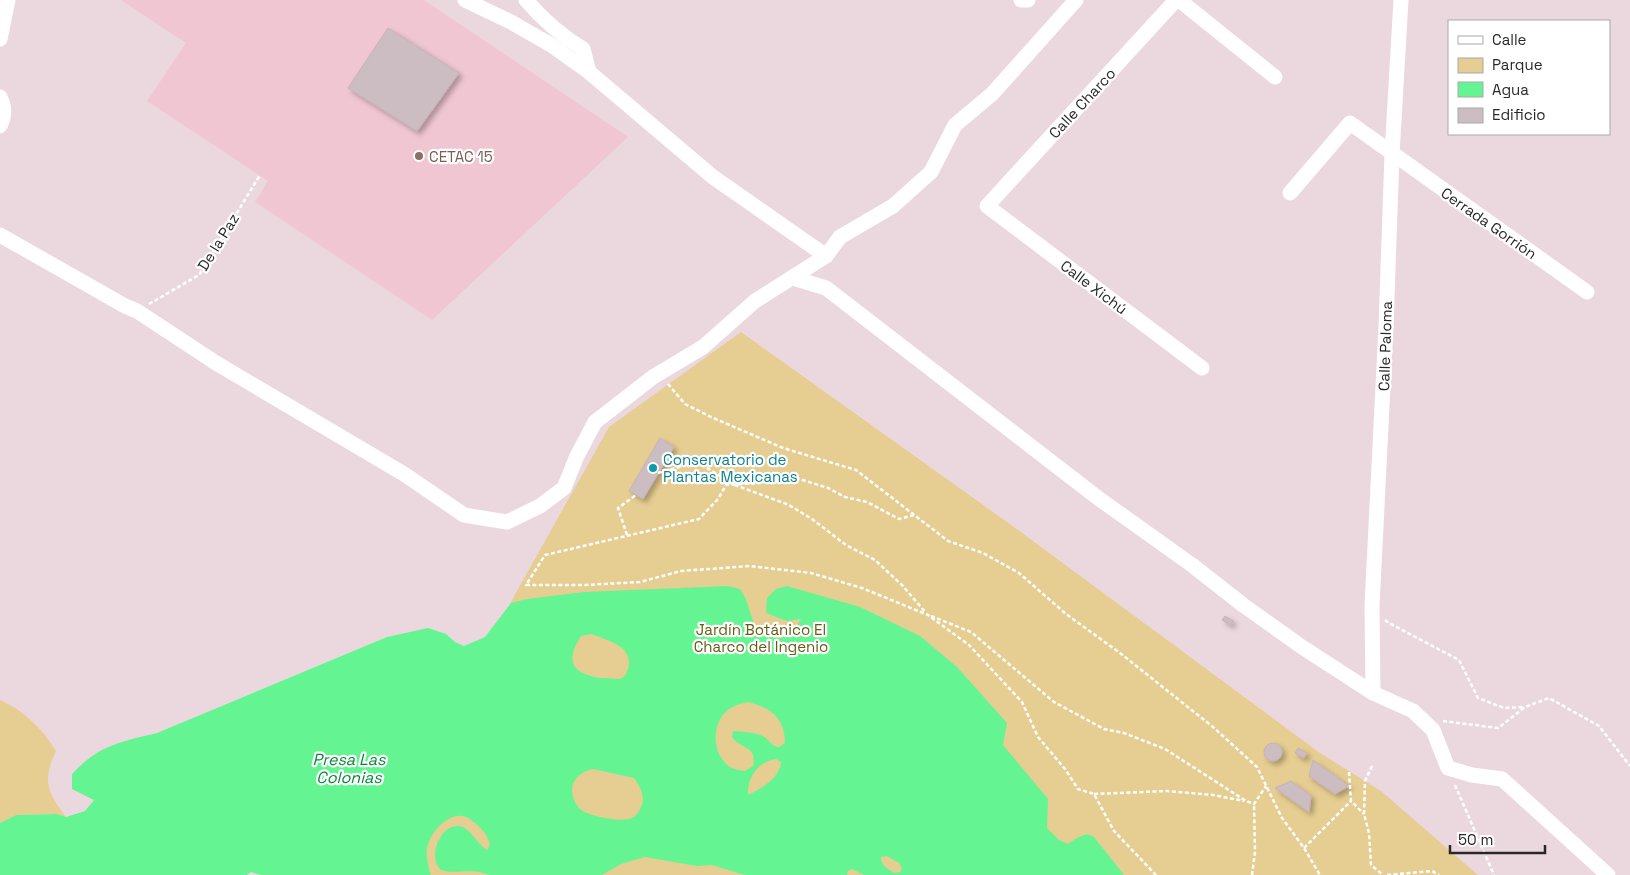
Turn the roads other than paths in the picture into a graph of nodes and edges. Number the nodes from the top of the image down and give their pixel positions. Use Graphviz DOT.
graph roads {
  1 [pos="8,0"];
  2 [pos="465,0"];
  3 [pos="526,0"];
  4 [pos="1021,0"];
  5 [pos="1028,0"];
  6 [pos="1076,0"];
  7 [pos="1178,0"];
  8 [pos="1401,0"];
  9 [pos="0,40"];
  10 [pos="589,72"];
  11 [pos="1275,77"];
  12 [pos="0,96"];
  13 [pos="0,126"];
  14 [pos="1392,154"];
  15 [pos="1290,193"];
  16 [pos="987,206"];
  17 [pos="0,235"];
  18 [pos="826,256"];
  19 [pos="792,278"];
  20 [pos="1587,292"];
  21 [pos="1202,368"];
  22 [pos="1373,693"];
  23 [pos="1608,875"];
  1 -- 9 [label="street"];
  2 -- 10 [label="street"];
  3 -- 10 [label="street"];
  4 -- 5 [label="street"];
  6 -- 18 [label="street"];
  7 -- 11 [label="street"];
  7 -- 16 [label="street, Calle Charco"];
  8 -- 14 [label="street, Calle Paloma"];
  10 -- 18 [label="street"];
  12 -- 13 [label="street"];
  14 -- 15 [label="street, Cerrada Gorrión"];
  14 -- 20 [label="street, Cerrada Gorrión"];
  14 -- 22 [label="street, Calle Paloma"];
  16 -- 21 [label="street, Calle Xichú"];
  17 -- 19 [label="street"];
  18 -- 19 [label="street"];
  19 -- 22 [label="street"];
  22 -- 23 [label="street"];
}
